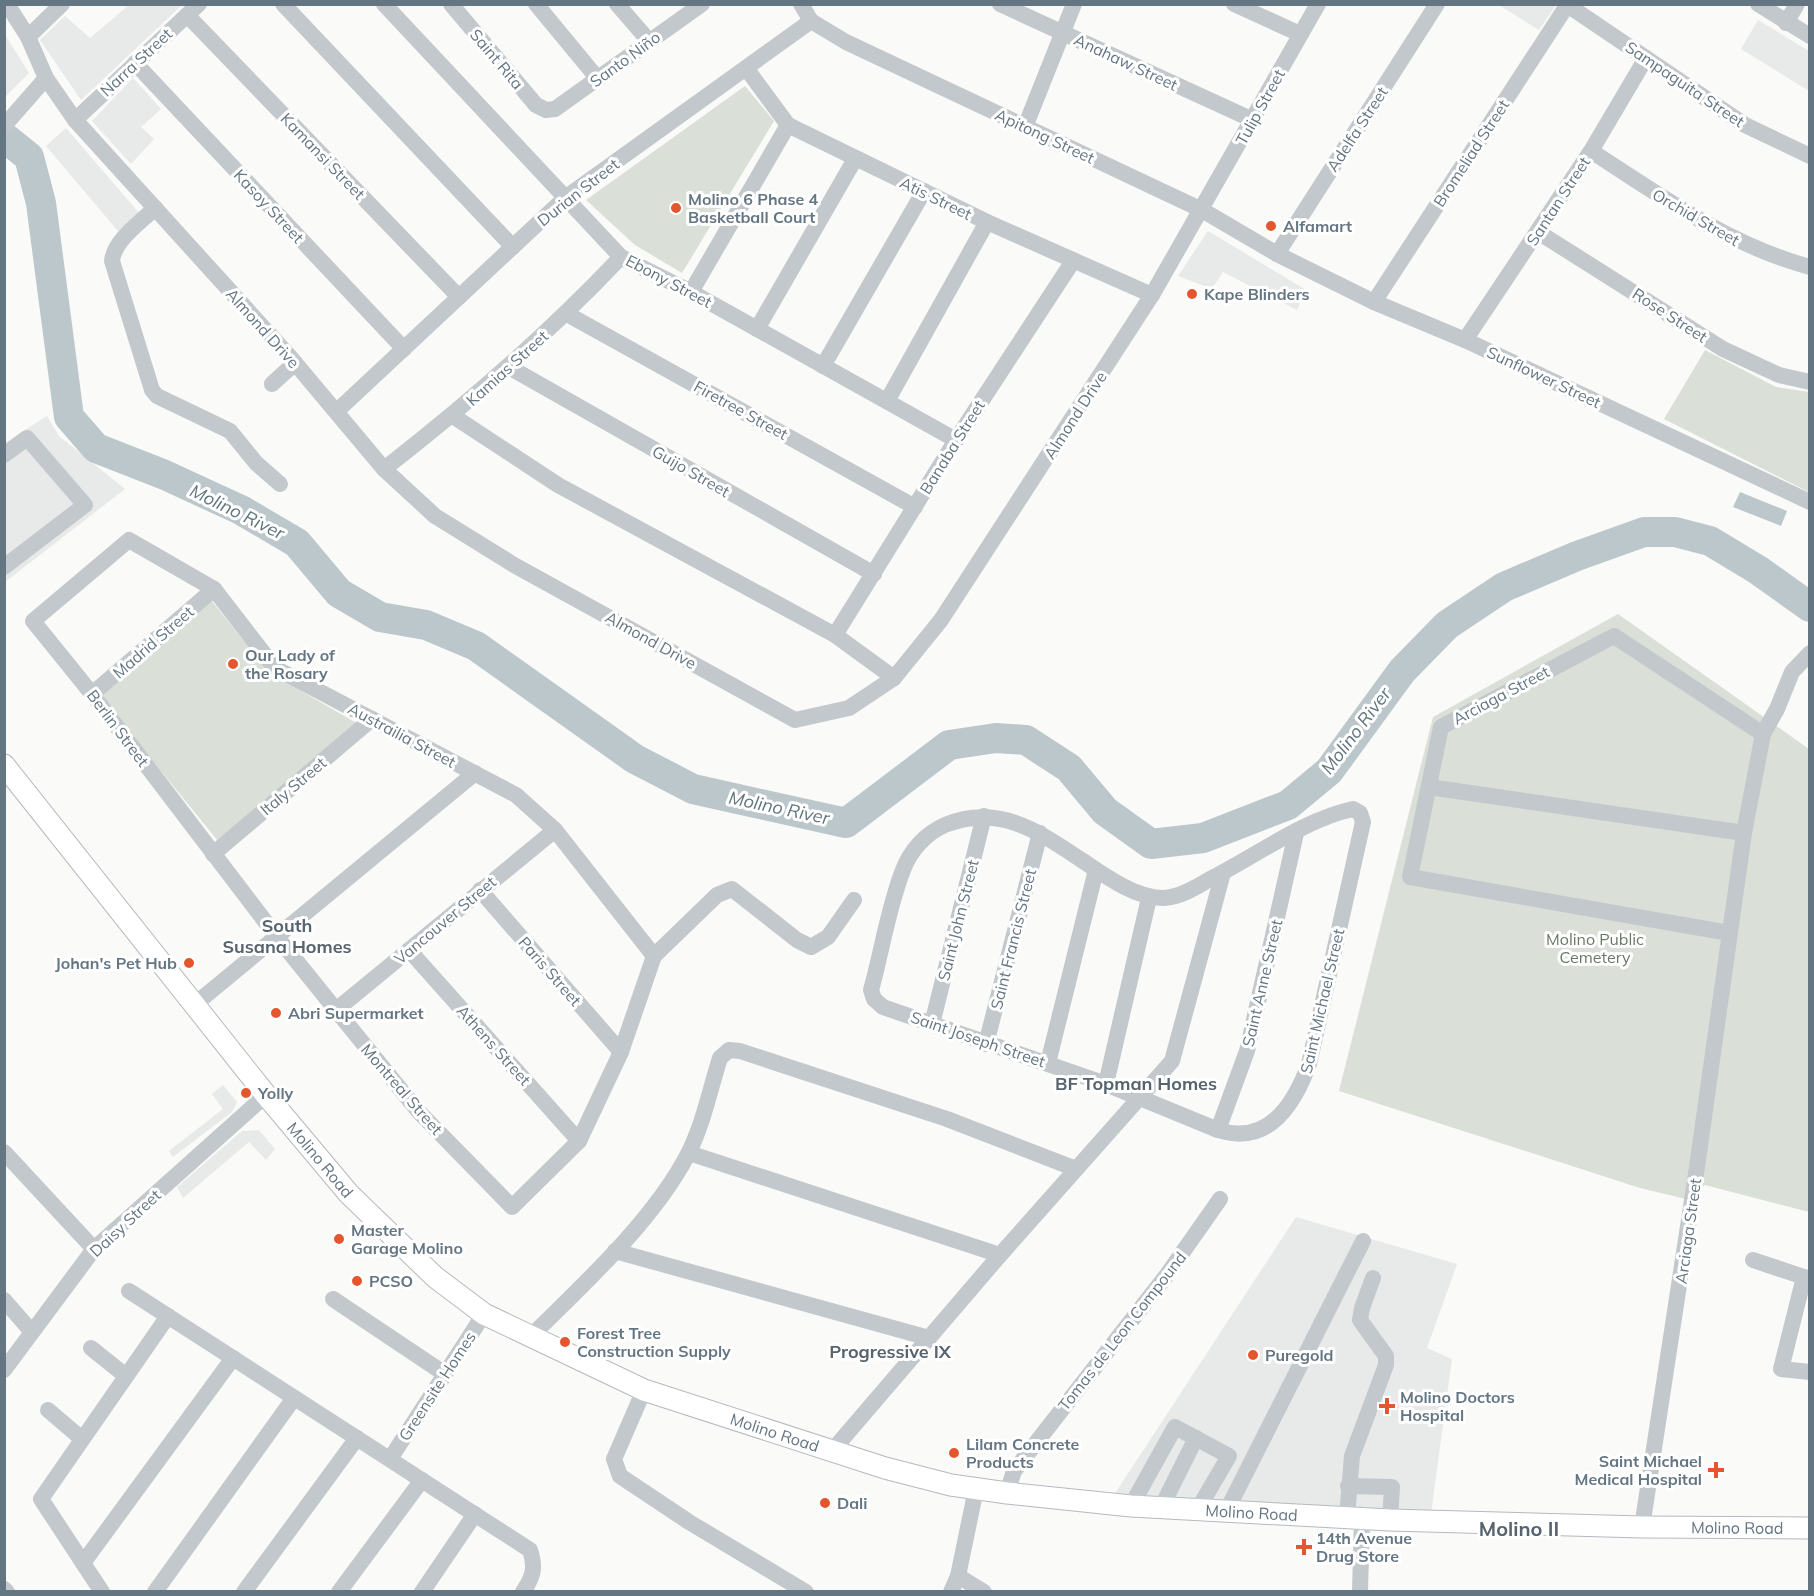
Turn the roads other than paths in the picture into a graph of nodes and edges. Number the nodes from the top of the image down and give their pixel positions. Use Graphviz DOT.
graph roads {
  1 [pos="7,4"];
  2 [pos="62,4"];
  3 [pos="283,4"];
  4 [pos="384,4"];
  5 [pos="451,4"];
  6 [pos="536,4"];
  7 [pos="617,4"];
  8 [pos="801,4"];
  9 [pos="1000,4"];
  10 [pos="1074,4"];
  11 [pos="1234,4"];
  12 [pos="1318,4"];
  13 [pos="1437,4"];
  14 [pos="1758,4"];
  15 [pos="1797,4"];
  16 [pos="1567,5"];
  17 [pos="696,6"];
  18 [pos="193,10"];
  19 [pos="811,21"];
  20 [pos="1786,23"];
  21 [pos="1062,33"];
  22 [pos="1300,34"];
  23 [pos="1809,36"];
  24 [pos="28,37"];
  25 [pos="649,41"];
  26 [pos="1646,58"];
  27 [pos="135,63"];
  28 [pos="746,68"];
  29 [pos="46,78"];
  30 [pos="598,79"];
  31 [pos="546,110"];
  32 [pos="75,120"];
  33 [pos="1253,120"];
  34 [pos="788,124"];
  35 [pos="4,126"];
  36 [pos="1025,127"];
  37 [pos="1591,151"];
  38 [pos="1809,156"];
  39 [pos="855,159"];
  40 [pos="924,191"];
  41 [pos="565,198"];
  42 [pos="155,208"];
  43 [pos="1202,210"];
  44 [pos="987,222"];
  45 [pos="1538,232"];
  46 [pos="513,247"];
  47 [pos="1277,254"];
  48 [pos="621,257"];
  49 [pos="1073,261"];
  50 [pos="1809,267"];
  51 [pos="690,292"];
  52 [pos="1152,295"];
  53 [pos="459,297"];
  54 [pos="1374,302"];
  55 [pos="567,314"];
  56 [pos="756,329"];
  57 [pos="1465,340"];
  58 [pos="404,349"];
  59 [pos="295,363"];
  60 [pos="823,366"];
  61 [pos="509,367"];
  62 [pos="1809,382"];
  63 [pos="272,384"];
  64 [pos="887,401"];
  65 [pos="337,411"];
  66 [pos="453,416"];
  67 [pos="956,440"];
  68 [pos="4,455"];
  69 [pos="384,469"];
  70 [pos="280,484"];
  71 [pos="1809,502"];
  72 [pos="915,507"];
  73 [pos="129,540"];
  74 [pos="4,567"];
  75 [pos="874,574"];
  76 [pos="214,589"];
  77 [pos="835,635"];
  78 [pos="1805,657"];
  79 [pos="894,678"];
  80 [pos="92,694"];
  81 [pos="372,718"];
  82 [pos="1763,734"];
  83 [pos="4,765"];
  84 [pos="476,773"];
  85 [pos="1429,787"];
  86 [pos="984,816"];
  87 [pos="555,830"];
  88 [pos="1296,832"];
  89 [pos="1040,833"];
  90 [pos="1744,833"];
  91 [pos="213,854"];
  92 [pos="1096,870"];
  93 [pos="1223,873"];
  94 [pos="480,890"];
  95 [pos="1149,898"];
  96 [pos="854,900"];
  97 [pos="1729,933"];
  98 [pos="276,937"];
  99 [pos="409,950"];
  100 [pos="654,956"];
  101 [pos="194,1005"];
  102 [pos="336,1010"];
  103 [pos="932,1024"];
  104 [pos="986,1044"];
  105 [pos="621,1052"];
  106 [pos="1048,1063"];
  107 [pos="1106,1084"];
  108 [pos="266,1095"];
  109 [pos="1140,1097"];
  110 [pos="1218,1130"];
  111 [pos="579,1141"];
  112 [pos="4,1152"];
  113 [pos="689,1153"];
  114 [pos="1076,1169"];
  115 [pos="1220,1200"];
  116 [pos="1363,1241"];
  117 [pos="94,1249"];
  118 [pos="615,1251"];
  119 [pos="1000,1255"];
  120 [pos="1753,1260"];
  121 [pos="1373,1278"];
  122 [pos="1807,1278"];
  123 [pos="129,1291"];
  124 [pos="333,1299"];
  125 [pos="4,1300"];
  126 [pos="484,1314"];
  127 [pos="168,1316"];
  128 [pos="32,1332"];
  129 [pos="530,1337"];
  130 [pos="929,1338"];
  131 [pos="91,1348"];
  132 [pos="233,1358"];
  133 [pos="4,1370"];
  134 [pos="1809,1372"];
  135 [pos="445,1374"];
  136 [pos="126,1376"];
  137 [pos="644,1390"];
  138 [pos="294,1398"];
  139 [pos="48,1410"];
  140 [pos="357,1438"];
  141 [pos="1196,1438"];
  142 [pos="82,1439"];
  143 [pos="832,1451"];
  144 [pos="390,1459"];
  145 [pos="422,1480"];
  146 [pos="1348,1486"];
  147 [pos="976,1489"];
  148 [pos="1007,1493"];
  149 [pos="1131,1506"];
  150 [pos="1161,1509"];
  151 [pos="1198,1509"];
  152 [pos="1226,1512"];
  153 [pos="475,1514"];
  154 [pos="1355,1517"];
  155 [pos="1390,1520"];
  156 [pos="1642,1527"];
  157 [pos="1809,1528"];
  158 [pos="83,1563"];
  159 [pos="954,1584"];
  160 [pos="102,1592"];
  161 [pos="155,1592"];
  162 [pos="244,1592"];
  163 [pos="339,1592"];
  164 [pos="422,1592"];
  165 [pos="523,1592"];
  166 [pos="806,1592"];
  167 [pos="984,1592"];
  168 [pos="1360,1592"];
  1 -- 24 [label="street, Almond Drive"];
  2 -- 24 [label="street"];
  3 -- 46 [label="street"];
  4 -- 41 [label="street, Ebony Street"];
  5 -- 31 [label="street, Saint Rita"];
  6 -- 30 [label="street"];
  7 -- 25 [label="street"];
  8 -- 19 [label="street"];
  9 -- 21 [label="street, Anahaw Street"];
  10 -- 21 [label="street"];
  11 -- 22 [label="street"];
  12 -- 22 [label="street, Tulip Street"];
  13 -- 47 [label="street, Adelfa Street"];
  14 -- 20 [label="street"];
  15 -- 20 [label="street"];
  16 -- 26 [label="street, Sampaguita Street"];
  16 -- 54 [label="street, Bromeliad Street"];
  17 -- 25 [label="street, Santo Niño"];
  18 -- 27 [label="street, Narra Street"];
  18 -- 53 [label="street, Kamansi Street"];
  19 -- 28 [label="street, Durian Street"];
  19 -- 36 [label="street, Apitong Street"];
  20 -- 23 [label="street"];
  21 -- 33 [label="street, Anahaw Street"];
  21 -- 36 [label="street"];
  22 -- 33 [label="street, Tulip Street"];
  24 -- 29 [label="street, Almond Drive"];
  25 -- 30 [label="street, Santo Niño"];
  26 -- 37 [label="street, Santan Street"];
  26 -- 38 [label="street, Sampaguita Street"];
  27 -- 32 [label="street, Narra Street"];
  27 -- 58 [label="street, Kasoy Street"];
  28 -- 34 [label="street, Atis Street"];
  28 -- 41 [label="street, Durian Street"];
  29 -- 32 [label="street, Almond Drive"];
  29 -- 35 [label="street"];
  30 -- 31 [label="street, Santo Niño"];
  32 -- 42 [label="street, Almond Drive"];
  33 -- 43 [label="street, Tulip Street"];
  34 -- 39 [label="street, Atis Street"];
  34 -- 51 [label="street"];
  36 -- 43 [label="street, Apitong Street"];
  37 -- 45 [label="street, Santan Street"];
  37 -- 50 [label="street, Orchid Street"];
  39 -- 40 [label="street, Atis Street"];
  39 -- 56 [label="street"];
  40 -- 44 [label="street, Atis Street"];
  40 -- 60 [label="street"];
  41 -- 46 [label="street, Durian Street"];
  41 -- 48 [label="street, Ebony Street"];
  42 -- 59 [label="street, Almond Drive"];
  42 -- 70 [label="street"];
  43 -- 47 [label="street, Apitong Street"];
  43 -- 52 [label="street, Almond Drive"];
  44 -- 49 [label="street, Atis Street"];
  44 -- 64 [label="street"];
  45 -- 57 [label="street, Santan Street"];
  45 -- 62 [label="street, Rose Street"];
  46 -- 53 [label="street, Durian Street"];
  47 -- 54 [label="street, Sunflower Street"];
  48 -- 51 [label="street, Ebony Street"];
  48 -- 55 [label="street, Kamias Street"];
  49 -- 52 [label="street, Atis Street"];
  49 -- 67 [label="street, Banaba Street"];
  51 -- 56 [label="street, Ebony Street"];
  52 -- 79 [label="street, Almond Drive"];
  53 -- 58 [label="street, Durian Street"];
  54 -- 57 [label="street, Sunflower Street"];
  55 -- 61 [label="street, Kamias Street"];
  55 -- 72 [label="street, Firetree Street"];
  56 -- 60 [label="street, Ebony Street"];
  57 -- 71 [label="street, Sunflower Street"];
  58 -- 65 [label="street, Durian Street"];
  59 -- 63 [label="street"];
  59 -- 65 [label="street, Almond Drive"];
  60 -- 64 [label="street, Ebony Street"];
  61 -- 66 [label="street, Kamias Street"];
  61 -- 75 [label="street, Guijo Street"];
  64 -- 67 [label="street, Ebony Street"];
  65 -- 69 [label="street, Almond Drive"];
  66 -- 69 [label="street, Kamias Street"];
  66 -- 77 [label="street"];
  67 -- 72 [label="street, Banaba Street"];
  68 -- 74 [label="street"];
  69 -- 79 [label="street, Almond Drive"];
  72 -- 75 [label="street, Banaba Street"];
  73 -- 76 [label="street, Austrailia Street"];
  73 -- 80 [label="street, Berlin Street"];
  75 -- 77 [label="street, Banaba Street"];
  76 -- 80 [label="street, Madrid Street"];
  76 -- 81 [label="street, Austrailia Street"];
  77 -- 79 [label="street"];
  78 -- 82 [label="street"];
  80 -- 91 [label="street, Berlin Street"];
  81 -- 84 [label="street, Austrailia Street"];
  81 -- 91 [label="street, Italy Street"];
  82 -- 85 [label="street, Arciaga Street"];
  82 -- 90 [label="street, Arciaga Street"];
  83 -- 101 [label="main road, Molino Road"];
  84 -- 87 [label="street, Austrailia Street"];
  84 -- 98 [label="street"];
  85 -- 90 [label="street"];
  85 -- 97 [label="street, Arciaga Street"];
  86 -- 89 [label="street"];
  86 -- 103 [label="street, Saint John Street"];
  86 -- 103 [label="street, Saint Joseph Street"];
  87 -- 94 [label="street, Vancouver Street"];
  87 -- 100 [label="street, Austrailia Street"];
  88 -- 93 [label="street"];
  88 -- 110 [label="street, Saint Anne Street"];
  88 -- 110 [label="street, Saint Michael Street"];
  89 -- 92 [label="street"];
  89 -- 104 [label="street, Saint Francis Street"];
  90 -- 97 [label="street, Arciaga Street"];
  91 -- 98 [label="street, Berlin Street"];
  92 -- 95 [label="street"];
  92 -- 106 [label="street"];
  93 -- 95 [label="street"];
  93 -- 109 [label="street"];
  94 -- 99 [label="street, Vancouver Street"];
  94 -- 105 [label="street, Paris Street"];
  95 -- 107 [label="street"];
  96 -- 100 [label="street"];
  97 -- 156 [label="street, Arciaga Street"];
  98 -- 101 [label="street"];
  98 -- 102 [label="street, Montreal Street"];
  99 -- 102 [label="street, Vancouver Street"];
  99 -- 111 [label="street, Athens Street"];
  100 -- 105 [label="street"];
  101 -- 108 [label="main road, Molino Road"];
  102 -- 111 [label="street, Montreal Street"];
  103 -- 104 [label="street, Saint Joseph Street"];
  104 -- 106 [label="street, Saint Joseph Street"];
  105 -- 111 [label="street"];
  106 -- 107 [label="street, Saint Joseph Street"];
  107 -- 109 [label="street, Saint Joseph Street"];
  108 -- 117 [label="street, Daisy Street"];
  108 -- 126 [label="main road, Molino Road"];
  109 -- 110 [label="street, Saint Joseph Street"];
  109 -- 114 [label="street"];
  112 -- 117 [label="street"];
  113 -- 114 [label="street"];
  113 -- 118 [label="street"];
  113 -- 119 [label="street"];
  114 -- 119 [label="street"];
  115 -- 148 [label="street, Tomas de Leon Compound"];
  116 -- 152 [label="street"];
  117 -- 128 [label="street, Daisy Street"];
  118 -- 129 [label="street"];
  118 -- 130 [label="street"];
  119 -- 130 [label="street"];
  120 -- 122 [label="street"];
  121 -- 146 [label="street"];
  122 -- 134 [label="street"];
  123 -- 127 [label="street"];
  124 -- 135 [label="street"];
  125 -- 128 [label="street"];
  126 -- 129 [label="main road, Molino Road"];
  126 -- 135 [label="street, Greensite Homes"];
  127 -- 132 [label="street"];
  127 -- 136 [label="street"];
  128 -- 133 [label="street, Daisy Street"];
  129 -- 137 [label="main road, Molino Road"];
  130 -- 143 [label="street"];
  131 -- 136 [label="street"];
  132 -- 138 [label="street"];
  132 -- 158 [label="street"];
  135 -- 144 [label="street, Greensite Homes"];
  136 -- 142 [label="street"];
  137 -- 143 [label="main road, Molino Road"];
  137 -- 166 [label="street"];
  138 -- 140 [label="street"];
  138 -- 161 [label="street"];
  139 -- 142 [label="street"];
  140 -- 144 [label="street"];
  140 -- 162 [label="street"];
  141 -- 149 [label="street"];
  141 -- 150 [label="street"];
  141 -- 151 [label="street"];
  142 -- 158 [label="street"];
  143 -- 147 [label="main road, Molino Road"];
  144 -- 145 [label="street"];
  145 -- 153 [label="street"];
  145 -- 163 [label="street"];
  146 -- 154 [label="street"];
  146 -- 155 [label="street"];
  147 -- 148 [label="main road, Molino Road"];
  147 -- 159 [label="street"];
  148 -- 149 [label="main road, Molino Road"];
  149 -- 150 [label="main road, Molino Road"];
  150 -- 151 [label="main road, Molino Road"];
  151 -- 152 [label="main road, Molino Road"];
  152 -- 154 [label="main road, Molino Road"];
  153 -- 164 [label="street"];
  153 -- 165 [label="street"];
  154 -- 155 [label="main road, Molino Road"];
  154 -- 168 [label="street"];
  155 -- 156 [label="main road, Molino Road"];
  156 -- 157 [label="main road, Molino Road"];
  158 -- 160 [label="street"];
  159 -- 167 [label="street"];
}
